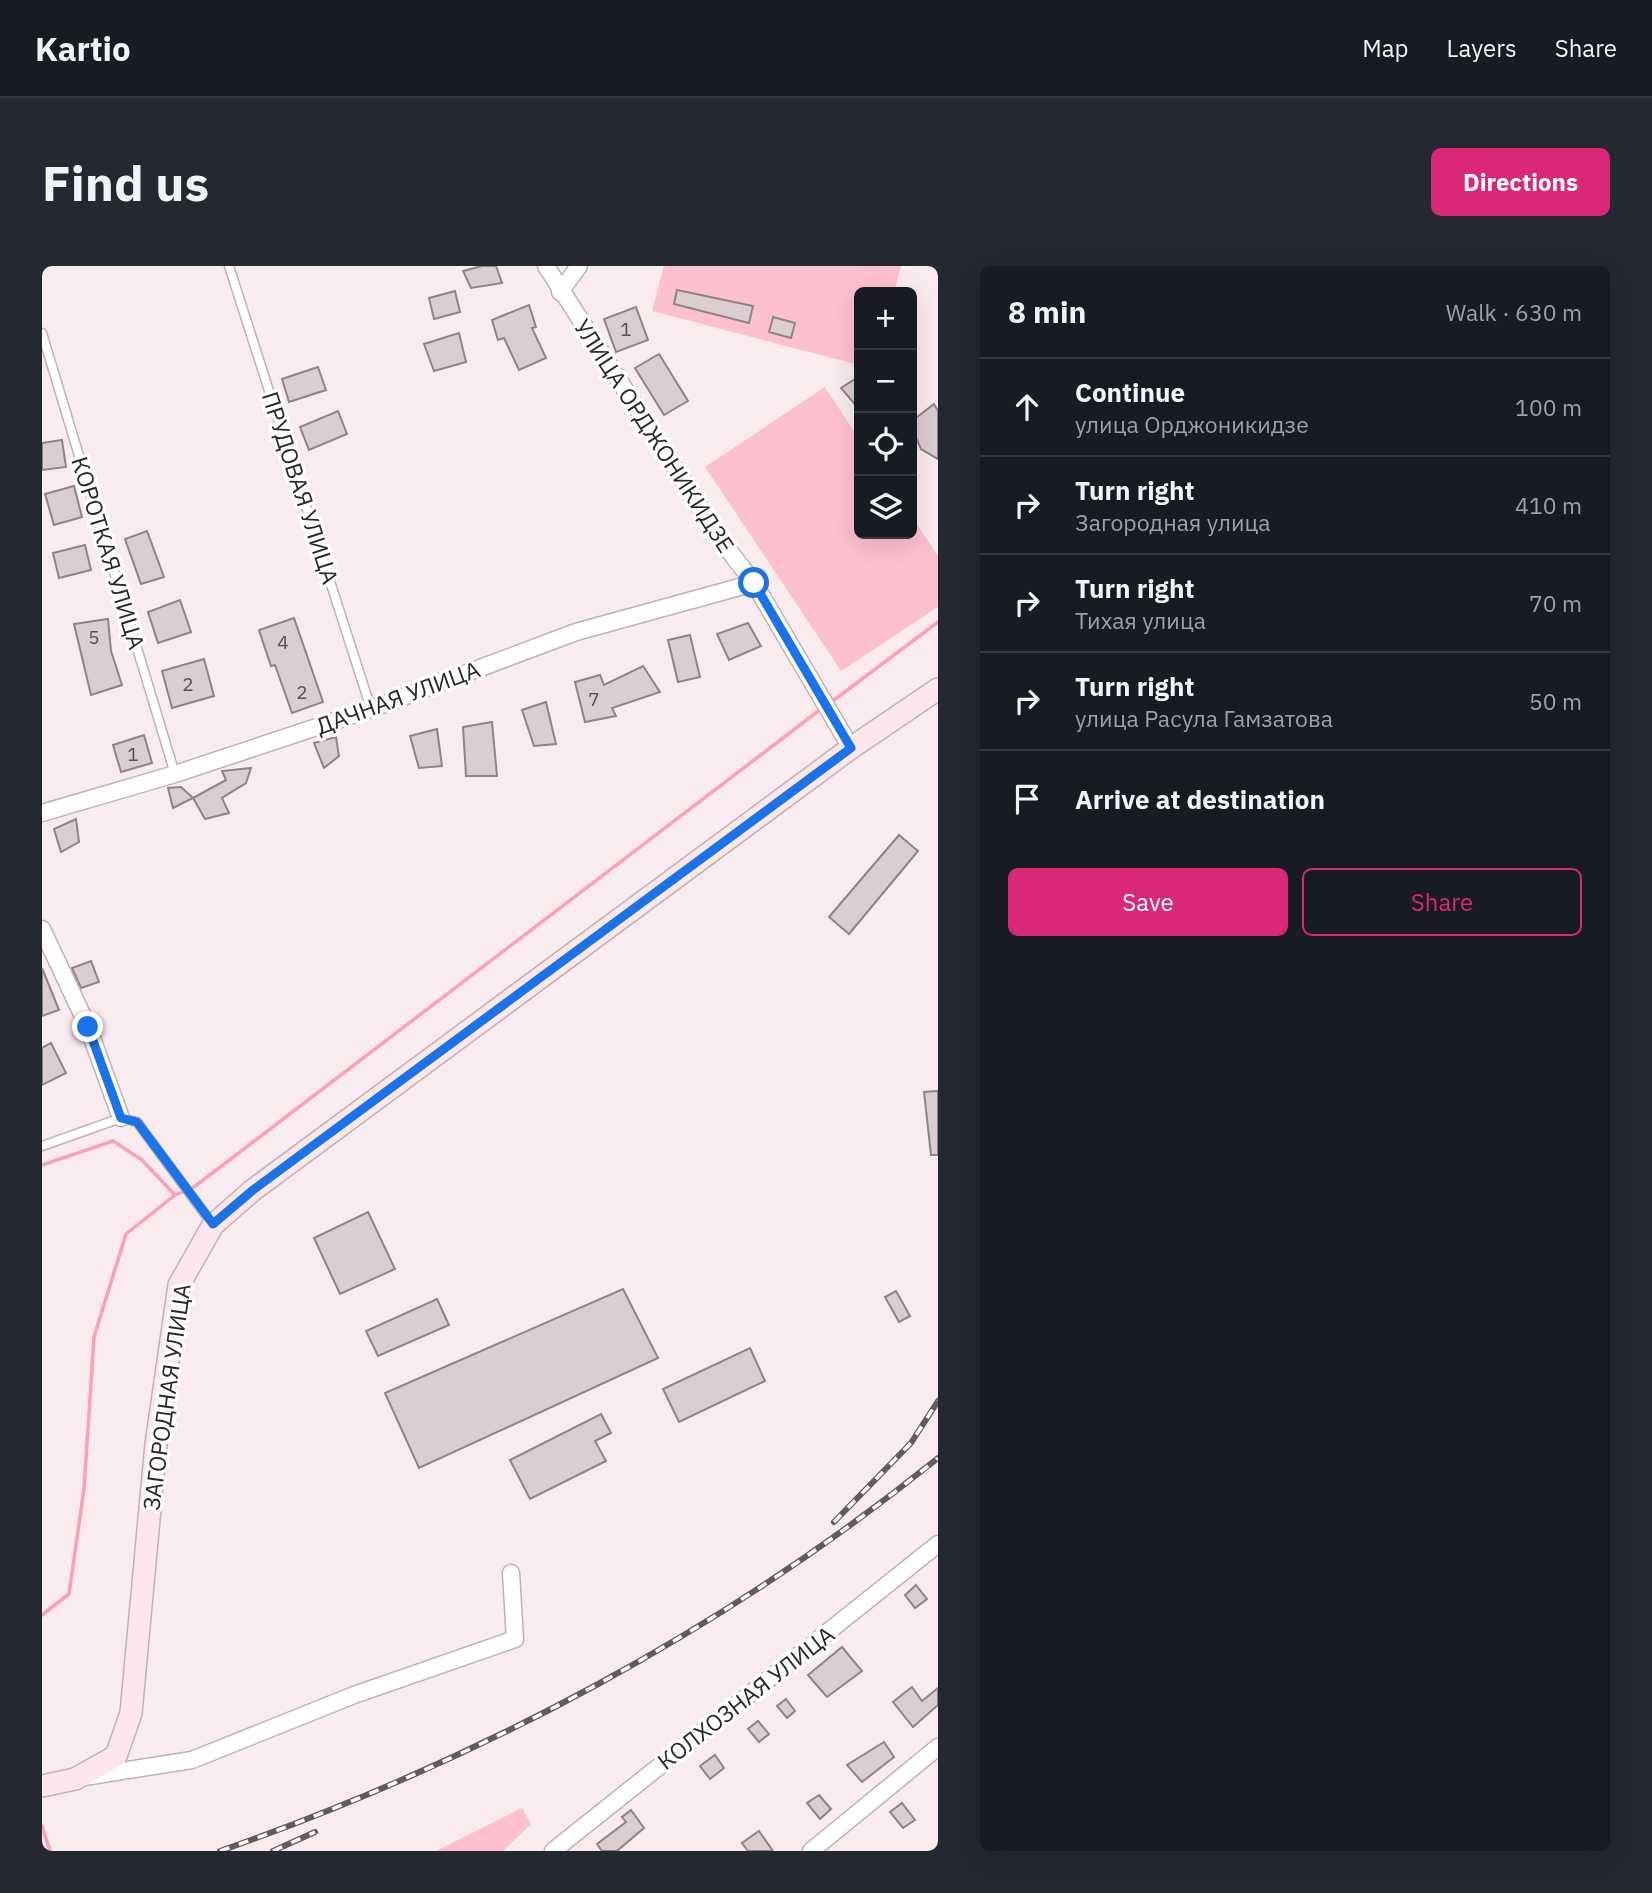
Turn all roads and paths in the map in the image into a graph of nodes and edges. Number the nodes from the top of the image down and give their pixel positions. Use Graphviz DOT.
graph roads {
  1 [pos="229,266"];
  2 [pos="546,266"];
  3 [pos="579,266"];
  4 [pos="560,292"];
  5 [pos="42,332"];
  6 [pos="754,583"];
  7 [pos="938,689"];
  8 [pos="371,709"];
  9 [pos="851,748"];
  10 [pos="174,774"];
  11 [pos="42,813"];
  12 [pos="42,929"];
  13 [pos="121,1118"];
  14 [pos="42,1146"];
  15 [pos="213,1224"];
  16 [pos="936,1551"];
  17 [pos="511,1573"];
  18 [pos="938,1747"];
  19 [pos="75,1779"];
  20 [pos="42,1786"];
  21 [pos="553,1851"];
  22 [pos="811,1851"];
  1 -- 8 [label="lane, ПРУДОВАЯ УЛИЦА"];
  2 -- 4 [label="street, УЛИЦА ОРДЖОНИКИДЗЕ"];
  3 -- 4 [label="street"];
  4 -- 6 [label="street, УЛИЦА ОРДЖОНИКИДЗЕ"];
  5 -- 10 [label="lane, КОРОТКАЯ УЛИЦА"];
  6 -- 8 [label="street, ДАЧНАЯ УЛИЦА"];
  6 -- 9 [label="street, УЛИЦА ОРДЖОНИКИДЗЕ"];
  7 -- 9 [label="main road, ЗАГОРОДНАЯ УЛИЦА"];
  8 -- 10 [label="street, ДАЧНАЯ УЛИЦА"];
  9 -- 15 [label="main road, ЗАГОРОДНАЯ УЛИЦА"];
  10 -- 11 [label="street, ДАЧНАЯ УЛИЦА"];
  12 -- 13 [label="street"];
  13 -- 14 [label="lane"];
  13 -- 15 [label="lane"];
  15 -- 19 [label="main road, ЗАГОРОДНАЯ УЛИЦА"];
  16 -- 21 [label="street, КОЛХОЗНАЯ УЛИЦА"];
  17 -- 19 [label="street, ЗАГОРОДНАЯ УЛИЦА"];
  18 -- 22 [label="street"];
  19 -- 20 [label="main road, ЗАГОРОДНАЯ УЛИЦА"];
}
